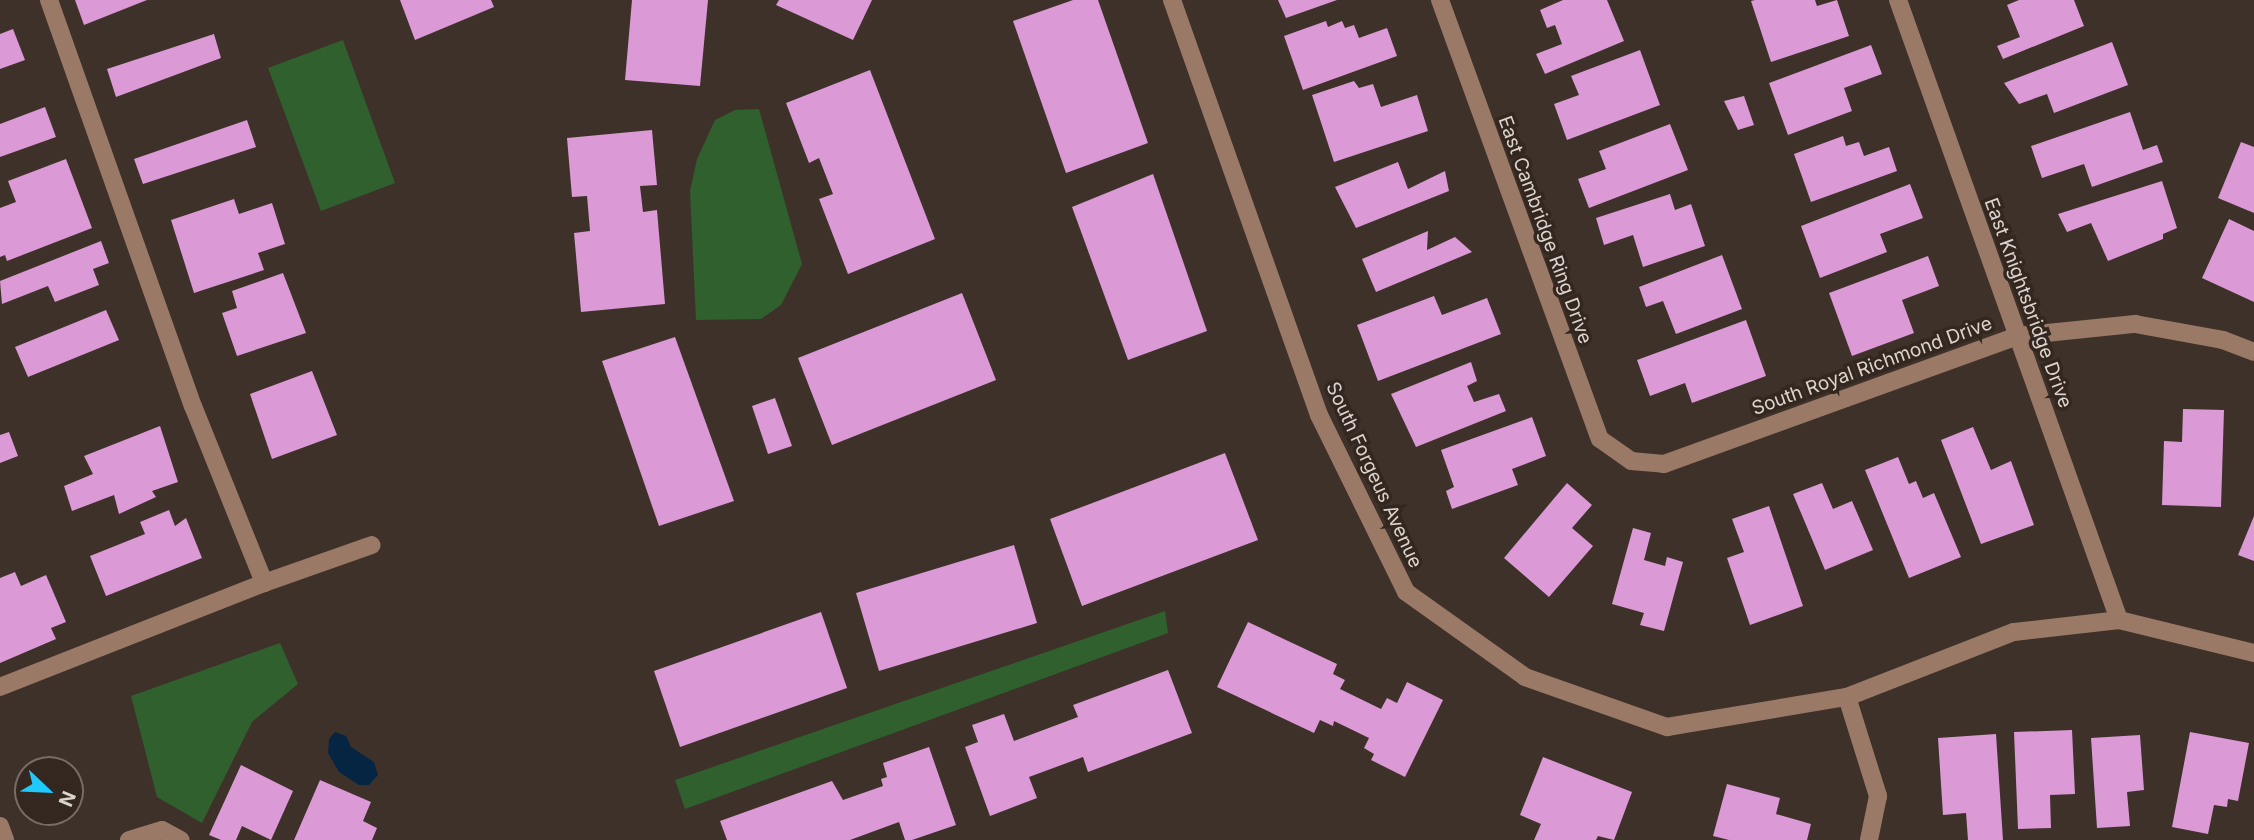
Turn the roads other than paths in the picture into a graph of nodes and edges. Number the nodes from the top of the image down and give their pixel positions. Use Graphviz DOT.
graph roads {
  1 [pos="49,0"];
  2 [pos="1172,0"];
  3 [pos="1440,0"];
  4 [pos="1898,0"];
  5 [pos="2018,336"];
  6 [pos="2254,352"];
  7 [pos="1631,461"];
  8 [pos="373,545"];
  9 [pos="264,583"];
  10 [pos="2119,620"];
  11 [pos="2254,653"];
  12 [pos="0,687"];
  13 [pos="1847,697"];
  14 [pos="0,826"];
  15 [pos="5,840"];
  16 [pos="128,840"];
  17 [pos="181,840"];
  18 [pos="1869,840"];
  1 -- 9 [label="street"];
  2 -- 13 [label="street, South Forgeus Avenue"];
  3 -- 7 [label="street, East Cambridge Ring Drive"];
  4 -- 5 [label="street, East Knightsbridge Drive"];
  5 -- 6 [label="street, South Royal Richmond Drive"];
  5 -- 7 [label="street, South Royal Richmond Drive"];
  5 -- 10 [label="street, East Knightsbridge Drive"];
  8 -- 9 [label="street"];
  9 -- 12 [label="street"];
  10 -- 11 [label="street, South Forgeus Avenue"];
  10 -- 13 [label="street, South Forgeus Avenue"];
  13 -- 18 [label="street"];
  14 -- 15 [label="street"];
  16 -- 17 [label="street"];
}
